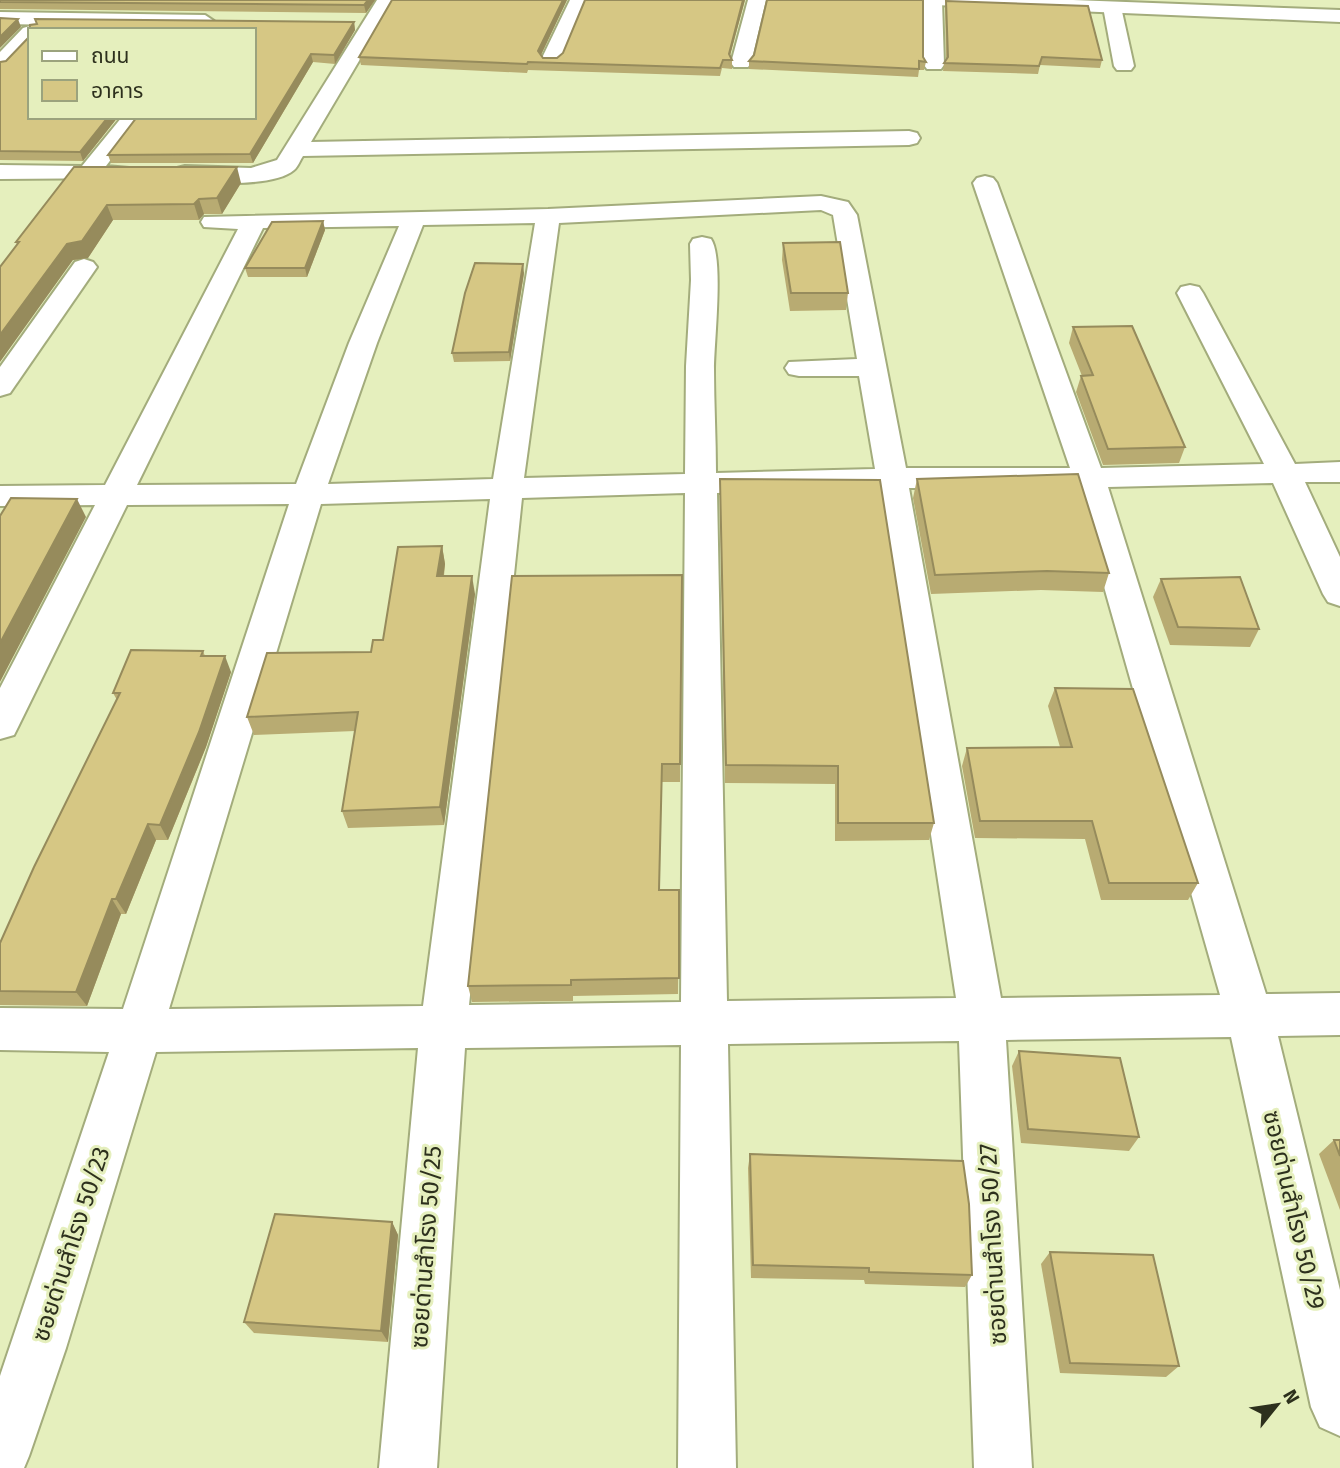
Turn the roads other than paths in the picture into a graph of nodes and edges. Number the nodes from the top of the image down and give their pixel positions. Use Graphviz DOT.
graph roads {
  1 [pos="386,0"];
  2 [pos="579,0"];
  3 [pos="757,0"];
  4 [pos="934,0"];
  5 [pos="1112,7"];
  6 [pos="1340,16"];
  7 [pos="0,18"];
  8 [pos="344,22"];
  9 [pos="371,22"];
  10 [pos="212,24"];
  11 [pos="35,27"];
  12 [pos="28,34"];
  13 [pos="551,60"];
  14 [pos="0,63"];
  15 [pos="741,63"];
  16 [pos="934,65"];
  17 [pos="1124,66"];
  18 [pos="131,119"];
  19 [pos="909,138"];
  20 [pos="298,149"];
  21 [pos="0,172"];
  22 [pos="89,172"];
  23 [pos="140,173"];
  24 [pos="166,173"];
  25 [pos="985,183"];
  26 [pos="548,216"];
  27 [pos="414,218"];
  28 [pos="213,222"];
  29 [pos="254,222"];
  30 [pos="702,244"];
  31 [pos="84,267"];
  32 [pos="1190,293"];
  33 [pos="870,367"];
  34 [pos="799,368"];
  35 [pos="0,387"];
  36 [pos="1284,472"];
  37 [pos="1340,472"];
  38 [pos="892,478"];
  39 [pos="1089,478"];
  40 [pos="701,484"];
  41 [pos="507,489"];
  42 [pos="117,493"];
  43 [pos="307,494"];
  44 [pos="0,496"];
  45 [pos="1340,594"];
  46 [pos="0,725"];
  47 [pos="1249,1014"];
  48 [pos="1340,1014"];
  49 [pos="982,1019"];
  50 [pos="703,1024"];
  51 [pos="443,1027"];
  52 [pos="0,1029"];
  53 [pos="139,1031"];
  54 [pos="1340,1407"];
  55 [pos="0,1456"];
  56 [pos="408,1468"];
  57 [pos="707,1468"];
  58 [pos="1003,1468"];
  1 -- 9 [label="street"];
  2 -- 13 [label="street"];
  3 -- 15 [label="street"];
  4 -- 5 [label="street"];
  4 -- 16 [label="street"];
  5 -- 6 [label="street"];
  5 -- 17 [label="street"];
  7 -- 11 [label="street"];
  8 -- 9 [label="street"];
  9 -- 20 [label="street"];
  10 -- 11 [label="street"];
  12 -- 14 [label="street"];
  18 -- 22 [label="street"];
  19 -- 20 [label="street"];
  20 -- 24 [label="street"];
  21 -- 22 [label="street"];
  22 -- 23 [label="street"];
  25 -- 39 [label="street, ซอยด่านสำโรง 50/29"];
  26 -- 27 [label="street"];
  26 -- 33 [label="street, ซอยด่านสำโรง 50/27"];
  26 -- 41 [label="street, ซอยด่านสำโรง 50/25"];
  27 -- 29 [label="street"];
  27 -- 43 [label="street, ซอยด่านสำโรง 50/23"];
  28 -- 29 [label="street"];
  29 -- 42 [label="street"];
  30 -- 40 [label="street"];
  31 -- 35 [label="street"];
  32 -- 36 [label="street"];
  33 -- 34 [label="street"];
  33 -- 38 [label="street, ซอยด่านสำโรง 50/27"];
  36 -- 37 [label="street"];
  36 -- 39 [label="street"];
  36 -- 45 [label="street"];
  38 -- 39 [label="street"];
  38 -- 40 [label="street"];
  38 -- 49 [label="street, ซอยด่านสำโรง 50/27"];
  39 -- 47 [label="street, ซอยด่านสำโรง 50/29"];
  40 -- 41 [label="street"];
  40 -- 50 [label="street"];
  41 -- 43 [label="street"];
  41 -- 51 [label="street, ซอยด่านสำโรง 50/25"];
  42 -- 43 [label="street"];
  42 -- 44 [label="street"];
  42 -- 46 [label="street"];
  43 -- 53 [label="street, ซอยด่านสำโรง 50/23"];
  47 -- 48 [label="street"];
  47 -- 49 [label="street"];
  47 -- 54 [label="street, ซอยด่านสำโรง 50/29"];
  49 -- 50 [label="street"];
  49 -- 58 [label="street, ซอยด่านสำโรง 50/27"];
  50 -- 51 [label="street"];
  50 -- 57 [label="street"];
  51 -- 53 [label="street"];
  51 -- 56 [label="street, ซอยด่านสำโรง 50/25"];
  52 -- 53 [label="street"];
  53 -- 55 [label="street, ซอยด่านสำโรง 50/23"];
}
